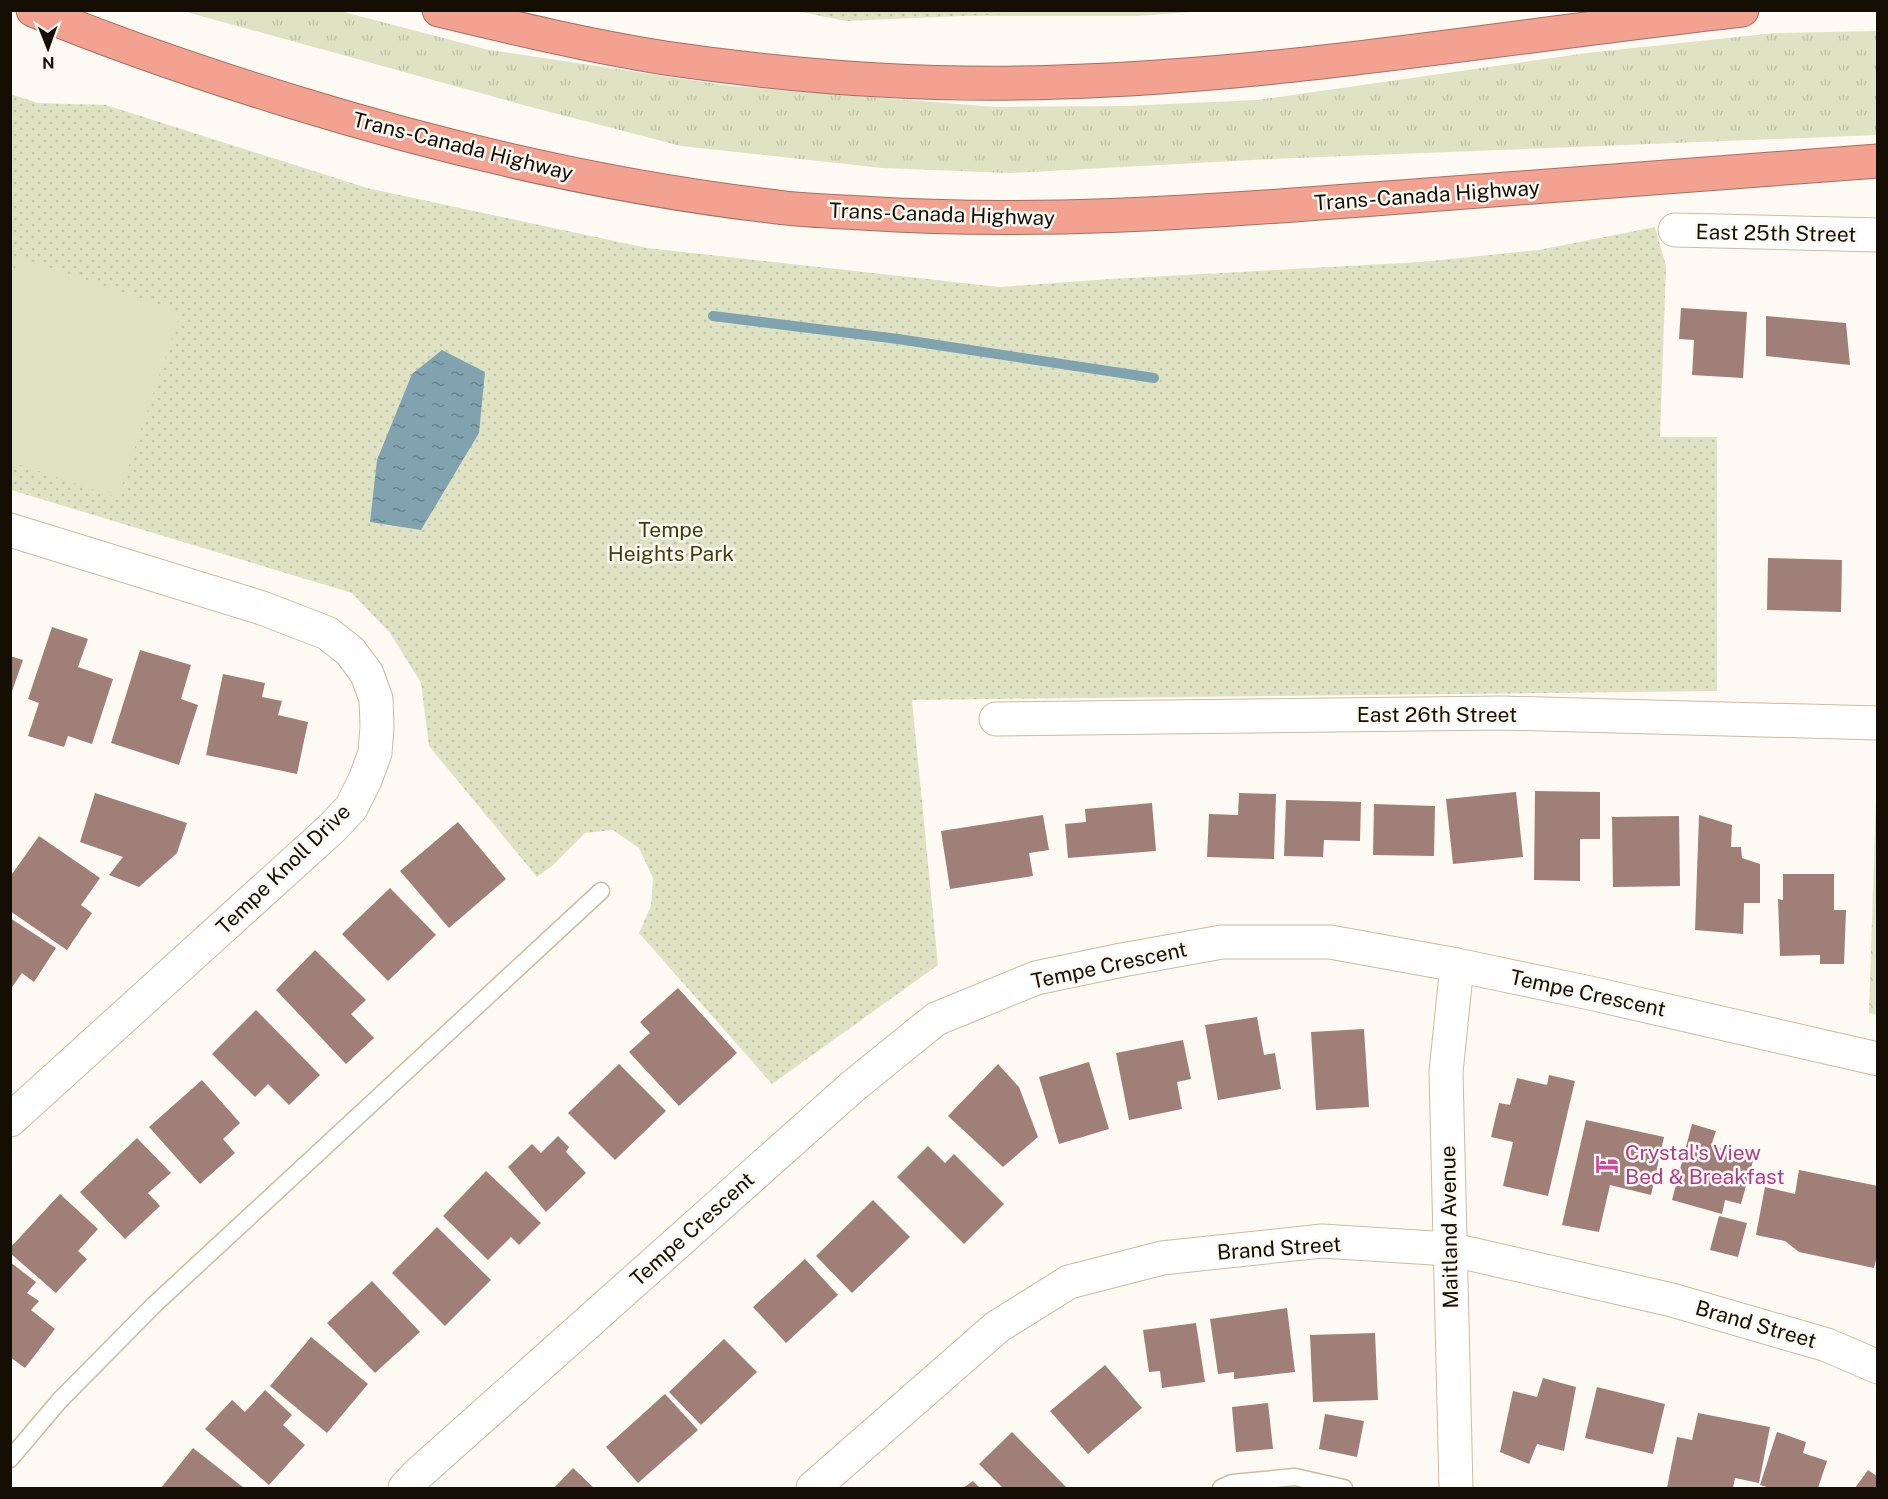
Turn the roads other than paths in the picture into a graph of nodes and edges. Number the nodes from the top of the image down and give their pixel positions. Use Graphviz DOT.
graph roads {
  1 [pos="33,10"];
  2 [pos="439,10"];
  3 [pos="1742,10"];
  4 [pos="1878,161"];
  5 [pos="1675,230"];
  6 [pos="1878,235"];
  7 [pos="10,530"];
  8 [pos="996,719"];
  9 [pos="1878,723"];
  10 [pos="601,891"];
  11 [pos="1457,965"];
  12 [pos="1878,1059"];
  13 [pos="10,1120"];
  14 [pos="1449,1249"];
  15 [pos="1878,1367"];
  16 [pos="10,1460"];
  17 [pos="405,1488"];
  18 [pos="813,1488"];
  19 [pos="1221,1488"];
  20 [pos="1344,1488"];
  21 [pos="1456,1488"];
  1 -- 4 [label="highway, Trans-Canada Highway"];
  2 -- 3 [label="highway"];
  5 -- 6 [label="street, East 25th Street"];
  7 -- 13 [label="street, Tempe Knoll Drive"];
  8 -- 9 [label="street, East 26th Street"];
  10 -- 16 [label="lane"];
  11 -- 12 [label="street, Tempe Crescent"];
  11 -- 14 [label="street, Maitland Avenue"];
  11 -- 17 [label="street, Tempe Crescent"];
  14 -- 15 [label="street, Brand Street"];
  14 -- 18 [label="street, Brand Street"];
  14 -- 21 [label="street, Maitland Avenue"];
  19 -- 20 [label="lane"];
}
